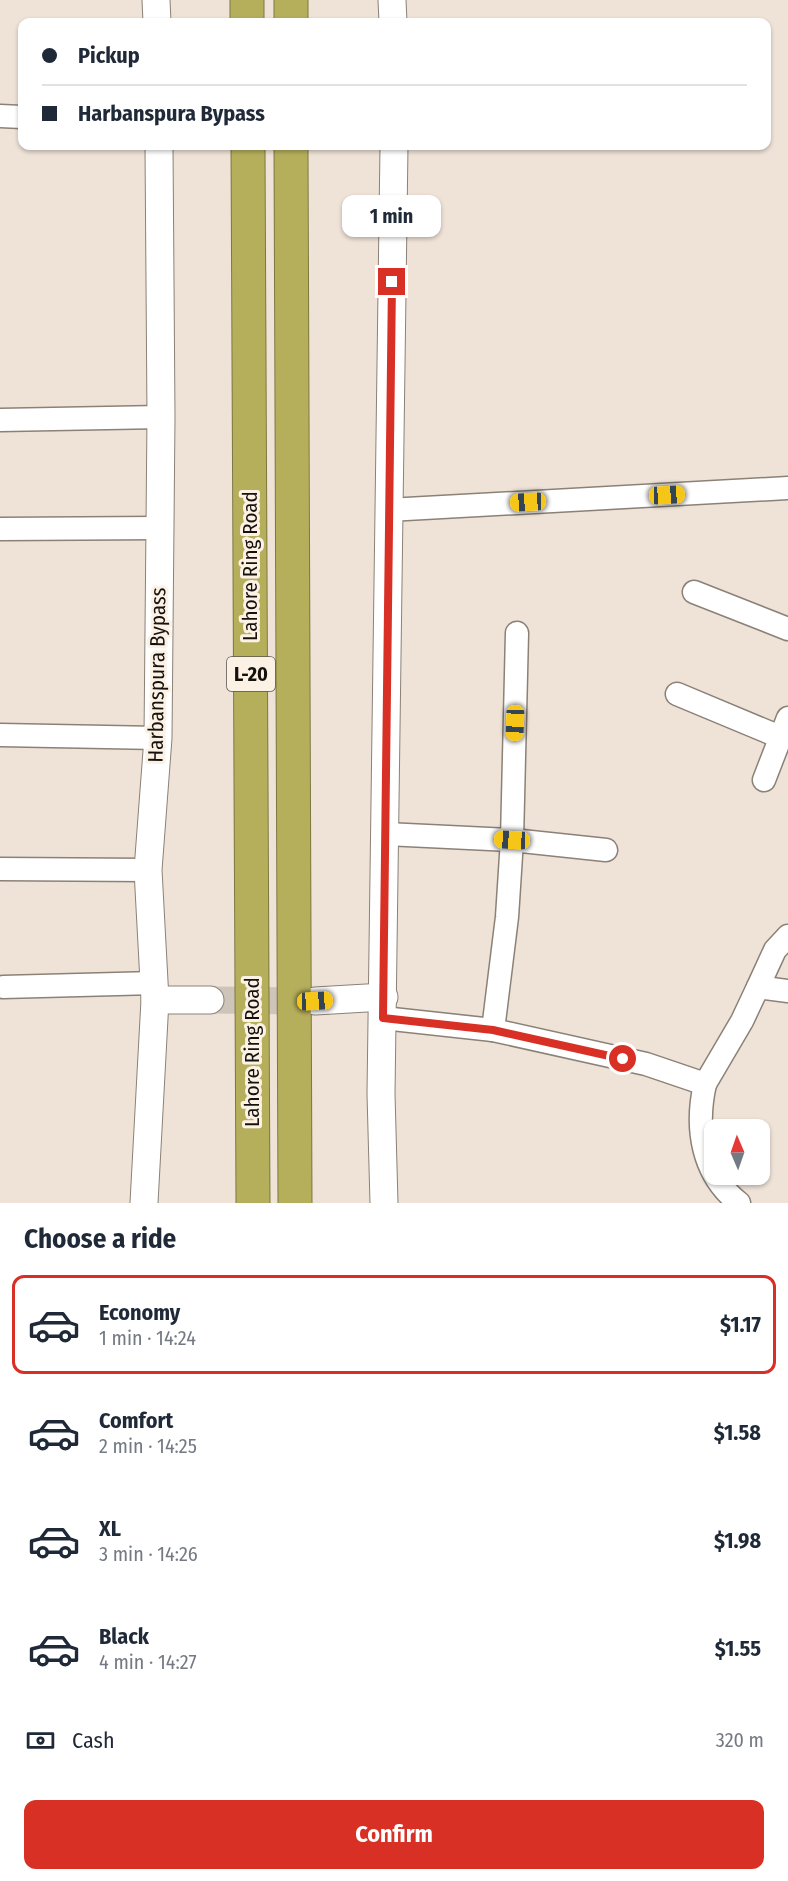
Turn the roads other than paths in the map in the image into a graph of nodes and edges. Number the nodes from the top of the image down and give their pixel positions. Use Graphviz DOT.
graph roads {
  1 [pos="156,0"];
  2 [pos="247,0"];
  3 [pos="291,0"];
  4 [pos="392,0"];
  5 [pos="157,18"];
  6 [pos="247,18"];
  7 [pos="291,18"];
  8 [pos="393,18"];
  9 [pos="0,116"];
  10 [pos="18,117"];
  11 [pos="159,150"];
  12 [pos="248,150"];
  13 [pos="291,150"];
  14 [pos="394,150"];
  15 [pos="161,417"];
  16 [pos="0,420"];
  17 [pos="788,488"];
  18 [pos="388,510"];
  19 [pos="160,528"];
  20 [pos="0,529"];
  21 [pos="694,592"];
  22 [pos="788,629"];
  23 [pos="517,633"];
  24 [pos="677,694"];
  25 [pos="784,728"];
  26 [pos="0,735"];
  27 [pos="158,738"];
  28 [pos="764,780"];
  29 [pos="387,834"];
  30 [pos="512,840"];
  31 [pos="606,850"];
  32 [pos="0,869"];
  33 [pos="147,870"];
  34 [pos="788,936"];
  35 [pos="3,987"];
  36 [pos="758,987"];
  37 [pos="788,991"];
  38 [pos="155,992"];
  39 [pos="210,1000"];
  40 [pos="315,1001"];
  41 [pos="384,1008"];
  42 [pos="493,1030"];
  43 [pos="705,1084"];
  44 [pos="144,1203"];
  45 [pos="253,1203"];
  46 [pos="295,1203"];
  47 [pos="384,1203"];
  48 [pos="739,1203"];
  1 -- 5 [label="street"];
  2 -- 6 [label="highway"];
  3 -- 7 [label="highway"];
  4 -- 8 [label="street"];
  9 -- 10 [label="street"];
  11 -- 15 [label="street, Harbanspura Bypass"];
  12 -- 45 [label="highway, Lahore Ring Road / L-20"];
  13 -- 46 [label="highway, Lahore Ring Road / L-20"];
  14 -- 18 [label="street"];
  15 -- 16 [label="street"];
  15 -- 19 [label="street, Harbanspura Bypass"];
  17 -- 18 [label="street"];
  18 -- 29 [label="street"];
  19 -- 20 [label="street"];
  19 -- 27 [label="street, Harbanspura Bypass"];
  21 -- 22 [label="street"];
  23 -- 30 [label="street"];
  24 -- 25 [label="street"];
  25 -- 28 [label="street"];
  26 -- 27 [label="street"];
  27 -- 33 [label="street, Harbanspura Bypass"];
  29 -- 30 [label="street"];
  29 -- 41 [label="street"];
  30 -- 31 [label="street"];
  30 -- 42 [label="street"];
  32 -- 33 [label="street"];
  33 -- 38 [label="street, Harbanspura Bypass"];
  34 -- 36 [label="street"];
  35 -- 38 [label="street"];
  36 -- 37 [label="street"];
  36 -- 43 [label="street"];
  38 -- 39 [label="street"];
  38 -- 44 [label="street, Harbanspura Bypass"];
  40 -- 41 [label="street"];
  41 -- 42 [label="street"];
  41 -- 47 [label="street"];
  42 -- 43 [label="street"];
  43 -- 48 [label="street"];
}
